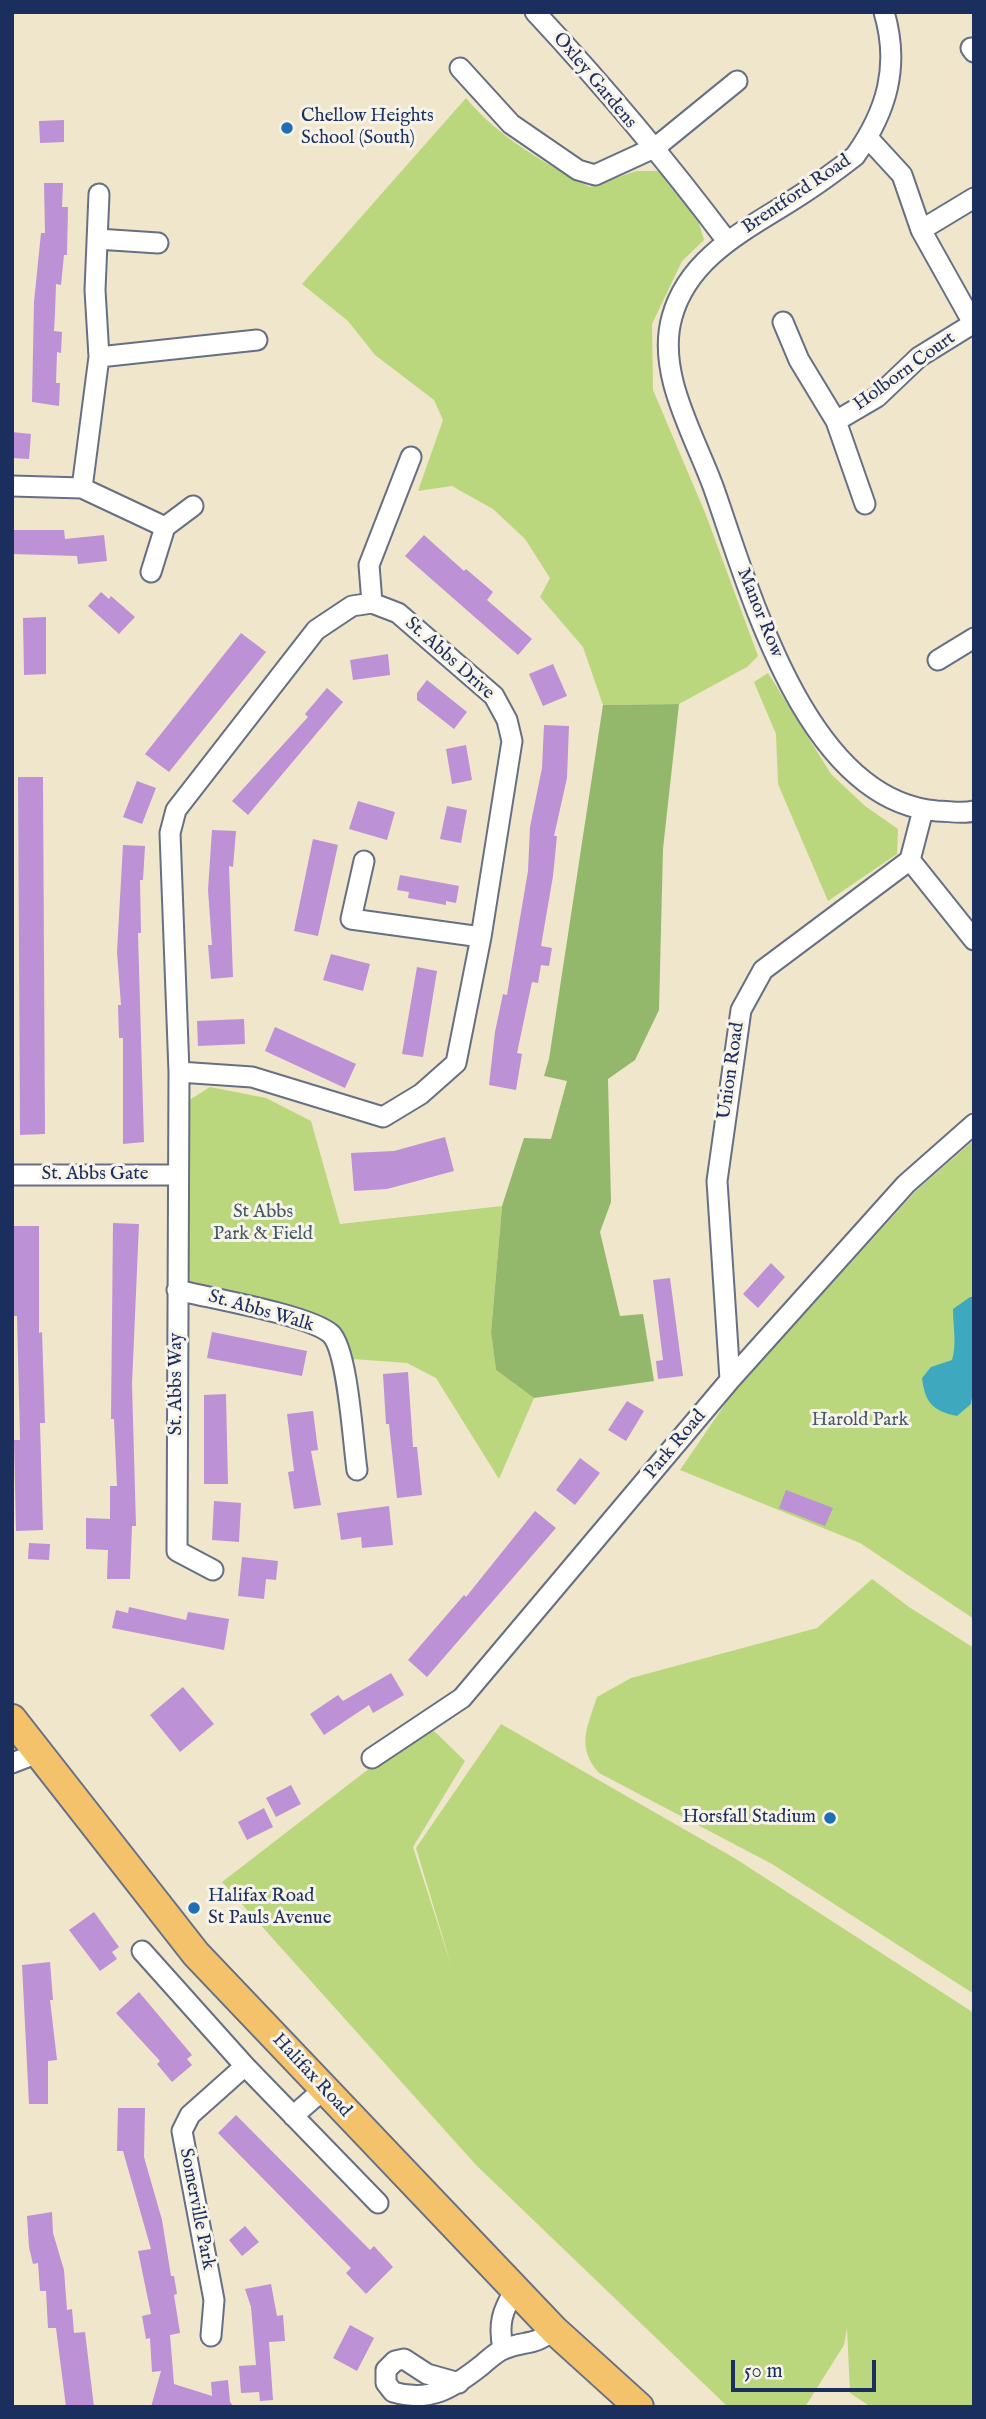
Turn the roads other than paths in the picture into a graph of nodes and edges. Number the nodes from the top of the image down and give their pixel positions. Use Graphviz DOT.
graph roads {
  1 [pos="535,12"];
  2 [pos="884,12"];
  3 [pos="460,68"];
  4 [pos="737,81"];
  5 [pos="868,138"];
  6 [pos="656,147"];
  7 [pos="99,194"];
  8 [pos="974,198"];
  9 [pos="921,230"];
  10 [pos="97,239"];
  11 [pos="727,241"];
  12 [pos="158,243"];
  13 [pos="783,322"];
  14 [pos="973,323"];
  15 [pos="257,340"];
  16 [pos="99,357"];
  17 [pos="669,361"];
  18 [pos="836,421"];
  19 [pos="411,457"];
  20 [pos="12,486"];
  21 [pos="82,488"];
  22 [pos="865,504"];
  23 [pos="193,506"];
  24 [pos="165,527"];
  25 [pos="151,572"];
  26 [pos="372,603"];
  27 [pos="974,638"];
  28 [pos="938,660"];
  29 [pos="923,810"];
  30 [pos="974,811"];
  31 [pos="910,860"];
  32 [pos="364,861"];
  33 [pos="481,937"];
  34 [pos="974,940"];
  35 [pos="179,1072"];
  36 [pos="974,1124"];
  37 [pos="12,1175"];
  38 [pos="177,1175"];
  39 [pos="177,1290"];
  40 [pos="730,1380"];
  41 [pos="357,1470"];
  42 [pos="213,1570"];
  43 [pos="12,1719"];
  44 [pos="38,1753"];
  45 [pos="372,1758"];
  46 [pos="12,1763"];
  47 [pos="142,1951"];
  48 [pos="245,2066"];
  49 [pos="324,2089"];
  50 [pos="293,2116"];
  51 [pos="378,2203"];
  52 [pos="515,2290"];
  53 [pos="554,2330"];
  54 [pos="211,2336"];
  55 [pos="503,2349"];
  56 [pos="459,2383"];
  57 [pos="639,2407"];
  1 -- 6 [label="street, Oxley Gardens"];
  2 -- 5 [label="street, Brentford Road"];
  3 -- 6 [label="street, Oxley Gardens"];
  4 -- 6 [label="street, Oxley Gardens"];
  5 -- 9 [label="street, Holborn Court"];
  5 -- 11 [label="street, Brentford Road"];
  6 -- 11 [label="street, Oxley Gardens"];
  7 -- 10 [label="street"];
  8 -- 9 [label="street"];
  9 -- 14 [label="street, Holborn Court"];
  10 -- 12 [label="street"];
  10 -- 16 [label="street"];
  11 -- 17 [label="street, Brentford Road"];
  13 -- 18 [label="street, Holborn Court"];
  14 -- 18 [label="street, Holborn Court"];
  15 -- 16 [label="street"];
  16 -- 21 [label="street"];
  17 -- 29 [label="street, Manor Row"];
  18 -- 22 [label="street, Holborn Court"];
  19 -- 26 [label="street"];
  20 -- 21 [label="street"];
  21 -- 24 [label="street"];
  23 -- 24 [label="street"];
  24 -- 25 [label="street"];
  26 -- 33 [label="street, St. Abbs Drive"];
  26 -- 35 [label="street"];
  27 -- 28 [label="street"];
  29 -- 30 [label="street"];
  29 -- 31 [label="street"];
  31 -- 34 [label="street"];
  31 -- 40 [label="street, Union Road"];
  32 -- 33 [label="street"];
  33 -- 35 [label="street, St. Abbs Drive"];
  35 -- 38 [label="street"];
  36 -- 40 [label="street, Park Road"];
  37 -- 38 [label="street, St. Abbs Gate"];
  38 -- 39 [label="street, St. Abbs Way"];
  39 -- 41 [label="street, St. Abbs Walk"];
  39 -- 42 [label="street, St. Abbs Way"];
  40 -- 45 [label="street, Park Road"];
  43 -- 44 [label="highway, Halifax Road"];
  44 -- 46 [label="street"];
  44 -- 49 [label="highway, Halifax Road"];
  47 -- 48 [label="street"];
  48 -- 50 [label="street"];
  48 -- 54 [label="street, Somerville Park"];
  49 -- 50 [label="street"];
  49 -- 52 [label="highway, Halifax Road"];
  50 -- 51 [label="street"];
  52 -- 53 [label="highway, Halifax Road"];
  52 -- 55 [label="street"];
  53 -- 55 [label="street"];
  53 -- 57 [label="highway, Halifax Road"];
  55 -- 56 [label="street"];
}
